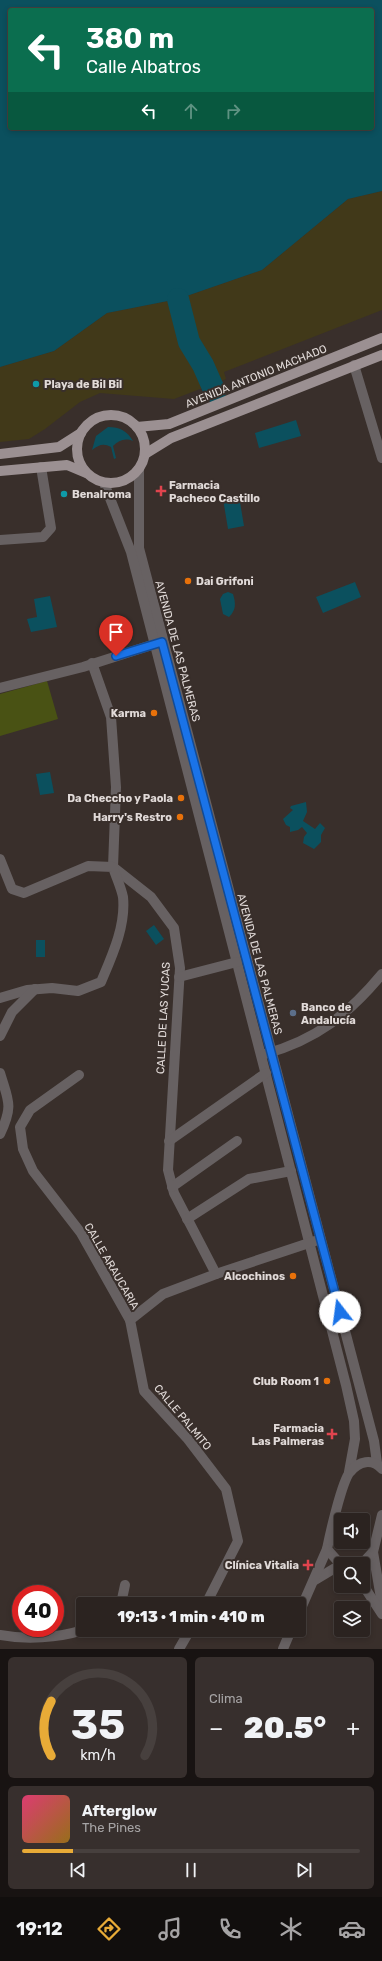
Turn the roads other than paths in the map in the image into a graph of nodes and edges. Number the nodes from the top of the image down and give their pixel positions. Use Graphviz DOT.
graph roads {
  1 [pos="382,338"];
  2 [pos="382,355"];
  3 [pos="354,365"];
  4 [pos="137,427"];
  5 [pos="81,433"];
  6 [pos="0,454"];
  7 [pos="145,454"];
  8 [pos="382,458"];
  9 [pos="41,467"];
  10 [pos="140,469"];
  11 [pos="0,471"];
  12 [pos="87,474"];
  13 [pos="104,483"];
  14 [pos="0,540"];
  15 [pos="159,643"];
  16 [pos="88,665"];
  17 [pos="0,688"];
  18 [pos="0,859"];
  19 [pos="113,868"];
  20 [pos="237,962"];
  21 [pos="382,974"];
  22 [pos="179,977"];
  23 [pos="35,989"];
  24 [pos="0,998"];
  25 [pos="0,1036"];
  26 [pos="266,1054"];
  27 [pos="0,1072"];
  28 [pos="266,1073"];
  29 [pos="79,1075"];
  30 [pos="0,1134"];
  31 [pos="169,1141"];
  32 [pos="238,1141"];
  33 [pos="291,1171"];
  34 [pos="172,1187"];
  35 [pos="187,1220"];
  36 [pos="321,1239"];
  37 [pos="309,1242"];
  38 [pos="216,1274"];
  39 [pos="130,1320"];
  40 [pos="380,1466"];
  41 [pos="350,1472"];
  42 [pos="382,1515"];
  43 [pos="379,1542"];
  44 [pos="327,1550"];
  45 [pos="373,1552"];
  46 [pos="368,1557"];
  47 [pos="334,1558"];
  48 [pos="334,1569"];
  49 [pos="315,1580"];
  50 [pos="125,1585"];
  51 [pos="368,1593"];
  52 [pos="122,1597"];
  53 [pos="210,1597"];
  54 [pos="306,1599"];
  55 [pos="382,1604"];
  56 [pos="382,1614"];
  57 [pos="76,1632"];
  58 [pos="0,1635"];
  59 [pos="186,1637"];
  60 [pos="288,1637"];
  61 [pos="179,1649"];
  62 [pos="282,1649"];
  1 -- 4 [label="main road, AVENIDA ANTONIO MACHADO"];
  2 -- 3 [label="main road"];
  3 -- 7 [label="main road"];
  3 -- 8 [label="street"];
  4 -- 5 [label="main road"];
  4 -- 7 [label="main road"];
  5 -- 6 [label="main road"];
  5 -- 12 [label="main road"];
  7 -- 10 [label="main road"];
  9 -- 11 [label="main road"];
  9 -- 12 [label="main road"];
  9 -- 14 [label="street"];
  10 -- 13 [label="main road"];
  10 -- 15 [label="street, AVENIDA DE LAS PALMERAS"];
  12 -- 13 [label="main road"];
  13 -- 15 [label="street, AVENIDA DE LAS PALMERAS"];
  15 -- 16 [label="street"];
  15 -- 20 [label="street, AVENIDA DE LAS PALMERAS"];
  15 -- 26 [label="street, AVENIDA DE LAS PALMERAS"];
  16 -- 17 [label="street"];
  16 -- 19 [label="street"];
  18 -- 19 [label="street"];
  19 -- 22 [label="street, CALLE DE LAS YUCAS"];
  19 -- 23 [label="street"];
  20 -- 22 [label="street"];
  20 -- 26 [label="street, AVENIDA DE LAS PALMERAS"];
  21 -- 26 [label="street"];
  22 -- 31 [label="street, CALLE DE LAS YUCAS"];
  23 -- 24 [label="street"];
  23 -- 25 [label="street"];
  26 -- 28 [label="street, AVENIDA DE LAS PALMERAS"];
  26 -- 36 [label="street, AVENIDA DE LAS PALMERAS"];
  27 -- 30 [label="street"];
  28 -- 31 [label="street"];
  28 -- 33 [label="street, AVENIDA DE LAS PALMERAS"];
  29 -- 39 [label="street, CALLE ARAUCARIA"];
  31 -- 34 [label="street, CALLE DE LAS YUCAS"];
  32 -- 34 [label="street"];
  33 -- 35 [label="street"];
  33 -- 37 [label="street, AVENIDA DE LAS PALMERAS"];
  34 -- 35 [label="street, CALLE DE LAS YUCAS"];
  35 -- 38 [label="street, CALLE DE LAS YUCAS"];
  36 -- 37 [label="street"];
  36 -- 40 [label="street, AVENIDA DE LAS PALMERAS"];
  37 -- 38 [label="street"];
  37 -- 41 [label="street, AVENIDA DE LAS PALMERAS"];
  38 -- 39 [label="street"];
  39 -- 53 [label="street, CALLE PALMITO"];
  40 -- 41 [label="street"];
  41 -- 44 [label="street, AVENIDA DE LAS PALMERAS"];
  42 -- 43 [label="street"];
  43 -- 45 [label="street"];
  44 -- 47 [label="street"];
  44 -- 49 [label="street"];
  45 -- 46 [label="street"];
  45 -- 55 [label="street"];
  48 -- 49 [label="street"];
  49 -- 54 [label="street"];
  50 -- 52 [label="street"];
  51 -- 56 [label="street"];
  57 -- 58 [label="street"];
  59 -- 61 [label="street"];
  60 -- 62 [label="street"];
}
